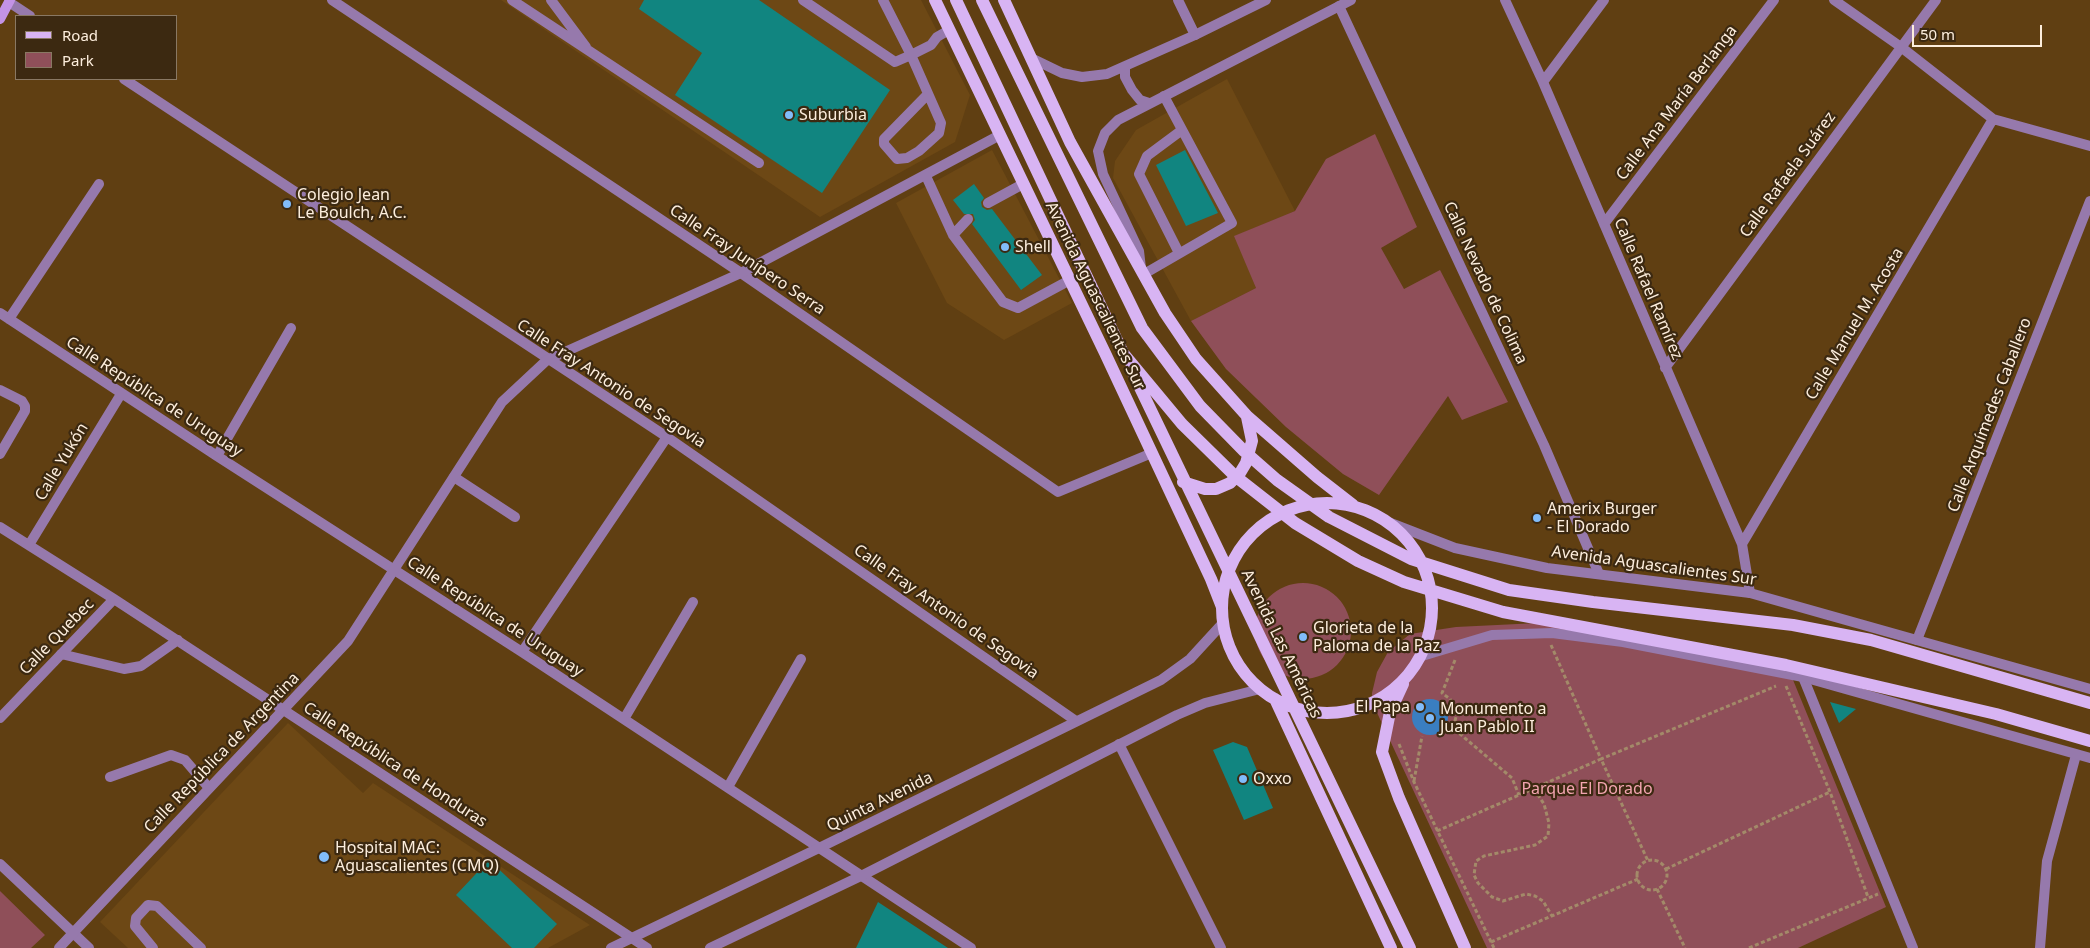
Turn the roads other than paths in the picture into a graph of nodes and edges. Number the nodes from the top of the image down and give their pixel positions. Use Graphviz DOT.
graph roads {
  1 [pos="332,0"];
  2 [pos="512,0"];
  3 [pos="551,0"];
  4 [pos="804,0"];
  5 [pos="883,0"];
  6 [pos="935,0"];
  7 [pos="956,0"];
  8 [pos="982,0"];
  9 [pos="1004,0"];
  10 [pos="1178,0"];
  11 [pos="1266,0"];
  12 [pos="1351,0"];
  13 [pos="1505,0"];
  14 [pos="1604,0"];
  15 [pos="1774,0"];
  16 [pos="1834,0"];
  17 [pos="1936,0"];
  18 [pos="9,1"];
  19 [pos="1339,6"];
  20 [pos="29,15"];
  21 [pos="0,19"];
  22 [pos="950,30"];
  23 [pos="1195,35"];
  24 [pos="1901,47"];
  25 [pos="592,55"];
  26 [pos="911,55"];
  27 [pos="1031,58"];
  28 [pos="1125,67"];
  29 [pos="126,80"];
  30 [pos="1543,82"];
  31 [pos="928,94"];
  32 [pos="1164,96"];
  33 [pos="1150,103"];
  34 [pos="1993,119"];
  35 [pos="1182,130"];
  36 [pos="1000,135"];
  37 [pos="2090,146"];
  38 [pos="759,163"];
  39 [pos="926,176"];
  40 [pos="99,184"];
  41 [pos="1023,184"];
  42 [pos="2090,201"];
  43 [pos="988,203"];
  44 [pos="968,219"];
  45 [pos="1604,224"];
  46 [pos="953,234"];
  47 [pos="1179,253"];
  48 [pos="1143,271"];
  49 [pos="741,273"];
  50 [pos="1070,280"];
  51 [pos="4,316"];
  52 [pos="291,328"];
  53 [pos="1123,353"];
  54 [pos="547,360"];
  55 [pos="1665,368"];
  56 [pos="0,390"];
  57 [pos="121,394"];
  58 [pos="1247,416"];
  59 [pos="667,437"];
  60 [pos="1152,453"];
  61 [pos="0,454"];
  62 [pos="217,456"];
  63 [pos="454,477"];
  64 [pos="1354,506"];
  65 [pos="515,516"];
  66 [pos="1388,522"];
  67 [pos="0,527"];
  68 [pos="1742,544"];
  69 [pos="29,545"];
  70 [pos="394,570"];
  71 [pos="1599,574"];
  72 [pos="1750,593"];
  73 [pos="114,599"];
  74 [pos="693,602"];
  75 [pos="1222,607"];
  76 [pos="1223,623"];
  77 [pos="178,640"];
  78 [pos="1917,640"];
  79 [pos="522,652"];
  80 [pos="61,654"];
  81 [pos="1422,656"];
  82 [pos="801,658"];
  83 [pos="1803,676"];
  84 [pos="1405,680"];
  85 [pos="1260,689"];
  86 [pos="2090,689"];
  87 [pos="1275,699"];
  88 [pos="2090,703"];
  89 [pos="284,710"];
  90 [pos="0,718"];
  91 [pos="624,719"];
  92 [pos="1076,721"];
  93 [pos="2090,741"];
  94 [pos="1119,744"];
  95 [pos="2076,755"];
  96 [pos="2090,758"];
  97 [pos="110,777"];
  98 [pos="208,788"];
  99 [pos="728,788"];
  100 [pos="819,848"];
  101 [pos="0,864"];
  102 [pos="863,875"];
  103 [pos="73,933"];
  104 [pos="632,937"];
  105 [pos="59,948"];
  106 [pos="88,948"];
  107 [pos="153,948"];
  108 [pos="202,948"];
  109 [pos="611,948"];
  110 [pos="647,948"];
  111 [pos="710,948"];
  112 [pos="971,948"];
  113 [pos="1221,948"];
  114 [pos="1391,948"];
  115 [pos="1410,948"];
  116 [pos="1465,948"];
  117 [pos="1913,948"];
  118 [pos="2040,948"];
  1 -- 49 [label="street, Calle Fray Junípero Serra"];
  2 -- 25 [label="street"];
  3 -- 25 [label="street"];
  4 -- 26 [label="street"];
  5 -- 26 [label="street"];
  6 -- 22 [label="main road, Avenida Aguascalientes Sur"];
  7 -- 53 [label="main road, Avenida Aguascalientes Sur"];
  8 -- 88 [label="main road, Avenida Aguascalientes Sur"];
  9 -- 27 [label="main road"];
  10 -- 23 [label="street"];
  11 -- 23 [label="street"];
  12 -- 19 [label="street"];
  13 -- 30 [label="street, Calle Rafael Ramírez"];
  14 -- 30 [label="street"];
  15 -- 45 [label="street, Calle Ana María Berlanga"];
  16 -- 24 [label="street"];
  17 -- 24 [label="street, Calle Rafaela Suárez"];
  18 -- 20 [label="street"];
  18 -- 21 [label="main road"];
  19 -- 32 [label="street"];
  19 -- 71 [label="street, Calle Nevado de Colima"];
  22 -- 26 [label="street"];
  22 -- 36 [label="main road, Avenida Aguascalientes Sur"];
  23 -- 28 [label="street"];
  24 -- 34 [label="street"];
  24 -- 55 [label="street, Calle Rafaela Suárez"];
  25 -- 38 [label="street"];
  26 -- 31 [label="street"];
  27 -- 28 [label="street"];
  27 -- 48 [label="main road"];
  28 -- 33 [label="street"];
  29 -- 54 [label="street, Calle Fray Antonio de Segovia"];
  30 -- 45 [label="street, Calle Rafael Ramírez"];
  31 -- 31 [label="street"];
  32 -- 33 [label="street"];
  32 -- 35 [label="street"];
  33 -- 48 [label="street"];
  34 -- 37 [label="street"];
  34 -- 68 [label="street, Calle Manuel M. Acosta"];
  35 -- 47 [label="street"];
  35 -- 47 [label="street"];
  36 -- 39 [label="street, Calle República de Argentina"];
  36 -- 41 [label="main road, Avenida Aguascalientes Sur"];
  39 -- 46 [label="street"];
  39 -- 49 [label="street, Calle República de Argentina"];
  40 -- 51 [label="street"];
  41 -- 43 [label="street"];
  41 -- 50 [label="main road, Avenida Aguascalientes Sur"];
  42 -- 78 [label="street, Calle Arquímedes Caballero"];
  44 -- 46 [label="street"];
  45 -- 55 [label="street, Calle Rafael Ramírez"];
  46 -- 50 [label="street"];
  47 -- 48 [label="street"];
  48 -- 58 [label="main road"];
  49 -- 54 [label="street, Calle República de Argentina"];
  49 -- 60 [label="street, Calle Fray Junípero Serra"];
  50 -- 60 [label="main road, Avenida Aguascalientes Sur"];
  51 -- 57 [label="street, Calle República de Uruguay"];
  52 -- 62 [label="street"];
  53 -- 93 [label="main road, Avenida Aguascalientes Sur"];
  53 -- 115 [label="main road, Avenida Las Américas"];
  54 -- 59 [label="street, Calle Fray Antonio de Segovia"];
  54 -- 63 [label="street, Calle República de Argentina"];
  55 -- 68 [label="street, Calle Rafael Ramírez"];
  56 -- 61 [label="street"];
  57 -- 62 [label="street, Calle República de Uruguay"];
  57 -- 69 [label="street, Calle Yukón"];
  58 -- 60 [label="main road"];
  58 -- 64 [label="main road"];
  59 -- 79 [label="street"];
  59 -- 92 [label="street, Calle Fray Antonio de Segovia"];
  60 -- 75 [label="main road, Avenida Aguascalientes Sur"];
  62 -- 70 [label="street, Calle República de Uruguay"];
  63 -- 65 [label="street"];
  63 -- 70 [label="street, Calle República de Argentina"];
  64 -- 66 [label="main road, Avenida Aguascalientes Sur"];
  64 -- 75 [label="main road, Avenida Aguascalientes Sur"];
  66 -- 71 [label="street, Avenida Aguascalientes Sur"];
  66 -- 81 [label="main road, Avenida Aguascalientes Sur"];
  67 -- 69 [label="street, Calle República de Honduras"];
  68 -- 72 [label="street, Calle Rafael Ramírez"];
  69 -- 73 [label="street, Calle República de Honduras"];
  70 -- 79 [label="street, Calle República de Uruguay"];
  70 -- 89 [label="street, Calle República de Argentina"];
  71 -- 72 [label="street, Avenida Aguascalientes Sur"];
  72 -- 78 [label="street, Avenida Aguascalientes Sur"];
  73 -- 77 [label="street, Calle República de Honduras"];
  73 -- 80 [label="street, Calle Quebec"];
  74 -- 91 [label="street"];
  75 -- 76 [label="main road, Avenida Aguascalientes Sur"];
  76 -- 85 [label="main road, Avenida Aguascalientes Sur"];
  76 -- 92 [label="street, Quinta Avenida"];
  77 -- 80 [label="street"];
  77 -- 89 [label="street, Calle República de Honduras"];
  78 -- 86 [label="street, Avenida Aguascalientes Sur"];
  79 -- 91 [label="street, Calle República de Uruguay"];
  80 -- 90 [label="street, Calle Quebec"];
  81 -- 83 [label="street"];
  81 -- 84 [label="main road, Avenida Aguascalientes Sur"];
  82 -- 99 [label="street"];
  83 -- 95 [label="street"];
  83 -- 117 [label="street"];
  84 -- 87 [label="main road, Avenida Aguascalientes Sur"];
  84 -- 116 [label="main road, Avenida Aguascalientes Sur"];
  85 -- 87 [label="main road, Avenida Aguascalientes Sur"];
  85 -- 94 [label="street"];
  87 -- 114 [label="main road"];
  89 -- 98 [label="street, Calle República de Argentina"];
  89 -- 104 [label="street, Calle República de Honduras"];
  91 -- 99 [label="street, Calle República de Uruguay"];
  92 -- 100 [label="street, Quinta Avenida"];
  94 -- 102 [label="street"];
  94 -- 113 [label="street"];
  95 -- 96 [label="street"];
  95 -- 118 [label="street"];
  97 -- 98 [label="street"];
  98 -- 103 [label="street, Calle República de Argentina"];
  99 -- 100 [label="street, Calle República de Uruguay"];
  100 -- 102 [label="street, Calle República de Uruguay"];
  100 -- 104 [label="street, Quinta Avenida"];
  101 -- 103 [label="street"];
  102 -- 111 [label="street"];
  102 -- 112 [label="street, Calle República de Uruguay"];
  103 -- 105 [label="street, Calle República de Argentina"];
  103 -- 106 [label="street"];
  104 -- 109 [label="street, Quinta Avenida"];
  104 -- 110 [label="street, Calle República de Honduras"];
  107 -- 108 [label="street"];
}
